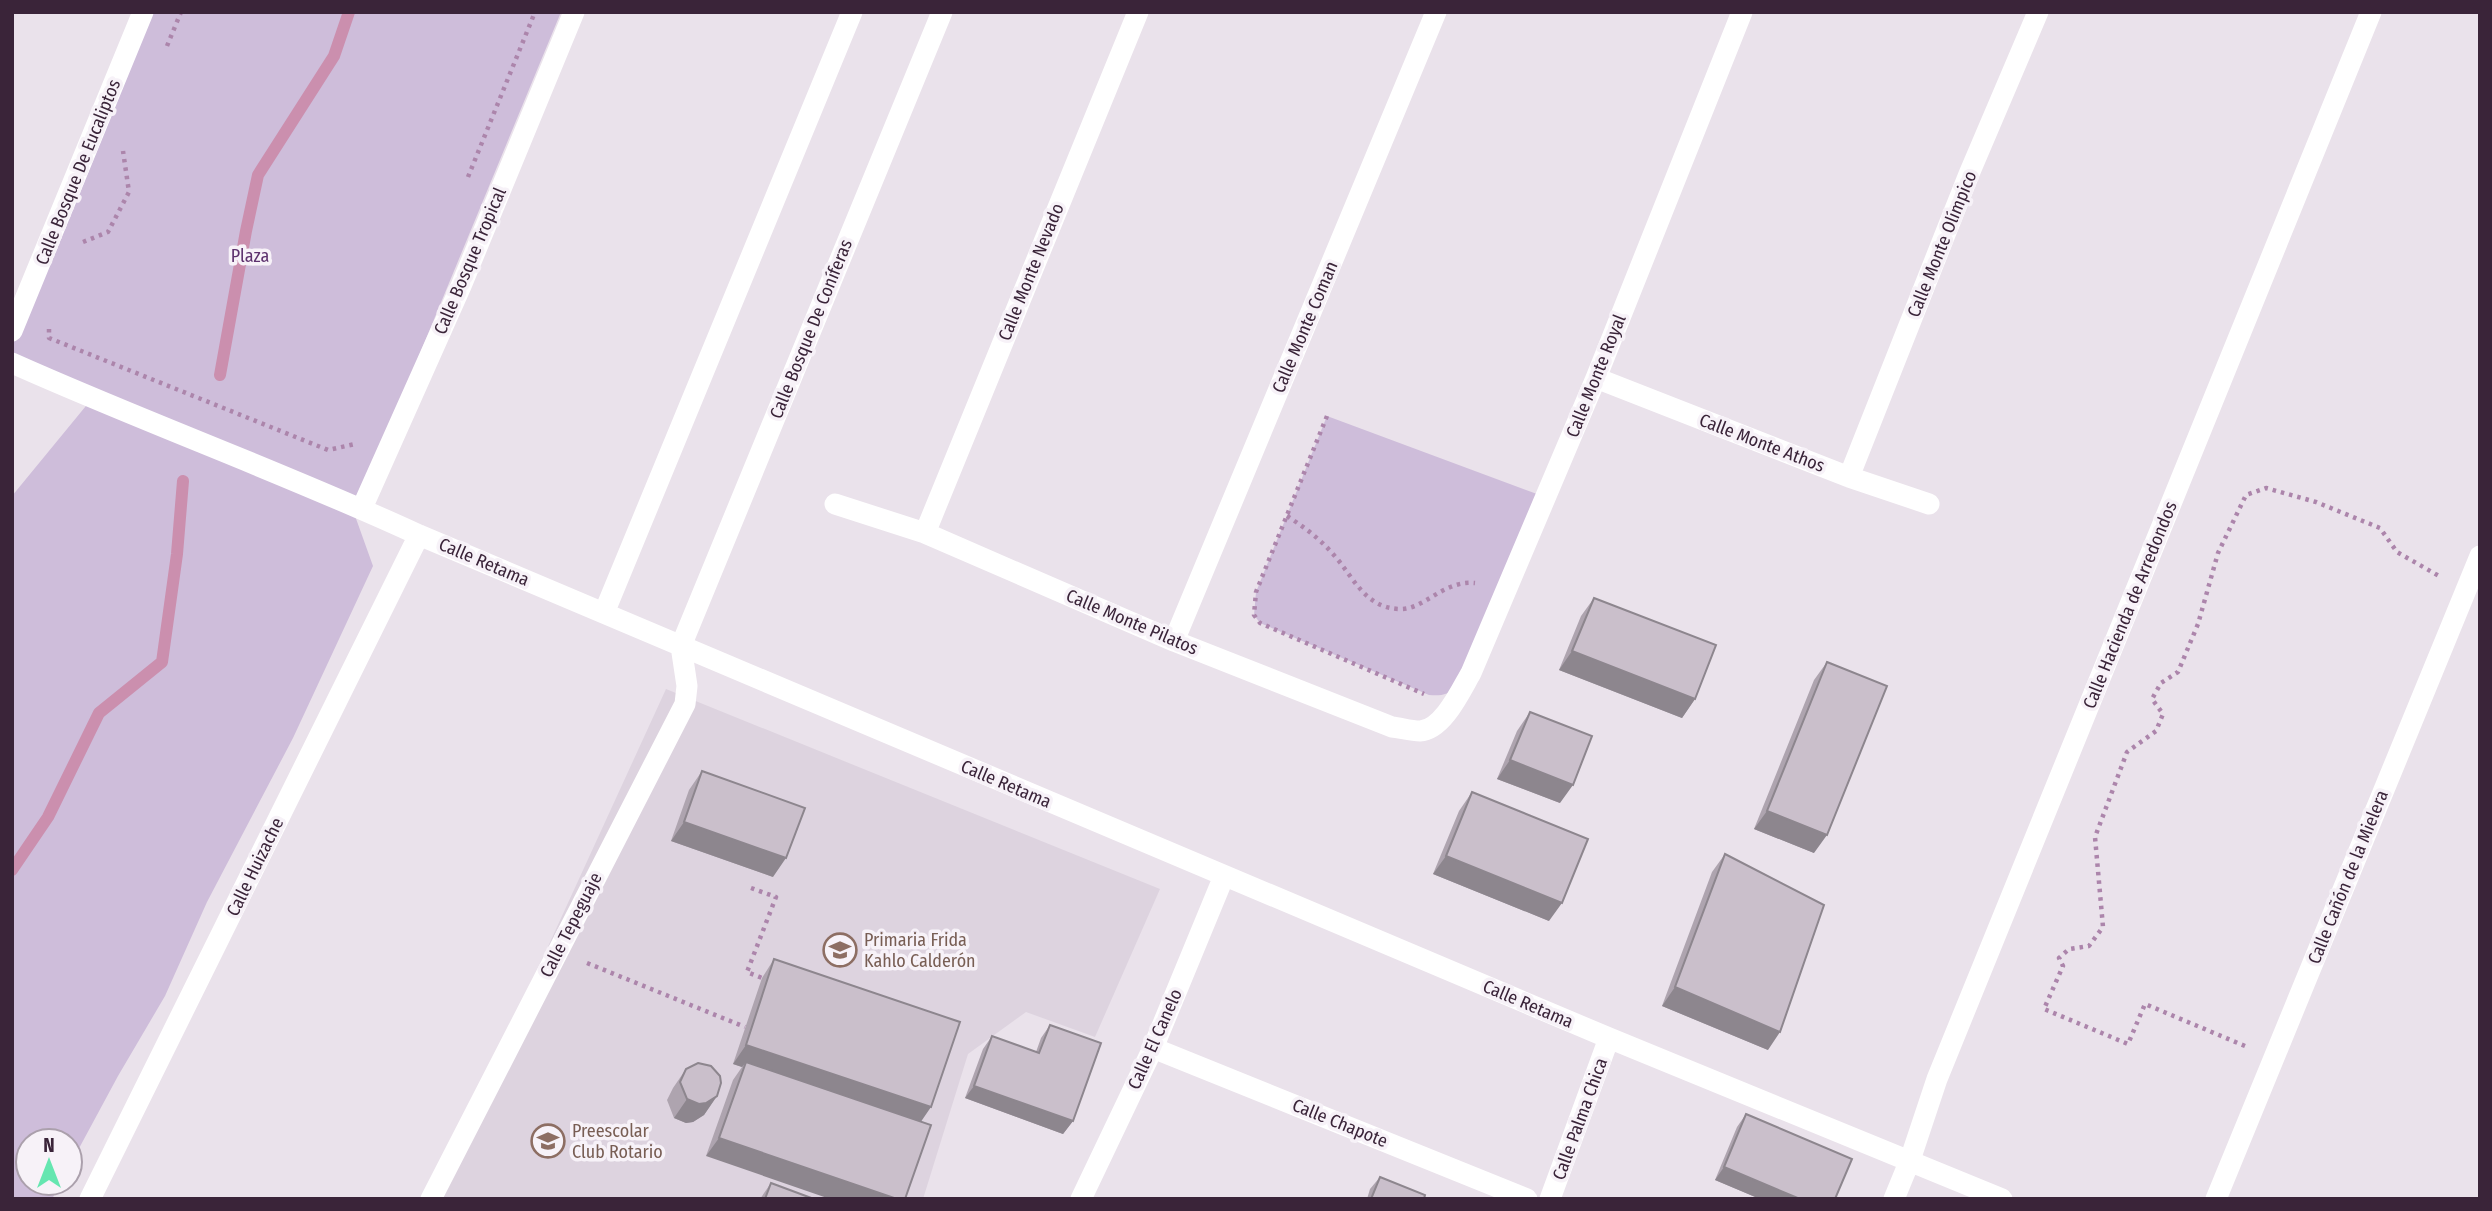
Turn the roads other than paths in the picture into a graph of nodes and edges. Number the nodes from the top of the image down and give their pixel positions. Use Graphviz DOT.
graph roads {
  1 [pos="144,12"];
  2 [pos="574,12"];
  3 [pos="852,12"];
  4 [pos="942,12"];
  5 [pos="1138,12"];
  6 [pos="1436,12"];
  7 [pos="1742,12"];
  8 [pos="2038,12"];
  9 [pos="2371,12"];
  10 [pos="12,331"];
  11 [pos="12,363"];
  12 [pos="1596,378"];
  13 [pos="1849,477"];
  14 [pos="835,504"];
  15 [pos="1929,504"];
  16 [pos="362,508"];
  17 [pos="925,533"];
  18 [pos="419,535"];
  19 [pos="2480,556"];
  20 [pos="604,613"];
  21 [pos="1174,641"];
  22 [pos="681,646"];
  23 [pos="1430,729"];
  24 [pos="1224,876"];
  25 [pos="1609,1038"];
  26 [pos="1153,1048"];
  27 [pos="1910,1160"];
  28 [pos="90,1199"];
  29 [pos="431,1199"];
  30 [pos="1081,1199"];
  31 [pos="1527,1199"];
  32 [pos="1550,1199"];
  33 [pos="1894,1199"];
  34 [pos="2002,1199"];
  35 [pos="2216,1199"];
  1 -- 10 [label="street, Calle Bosque De Eucaliptos"];
  2 -- 16 [label="street, Calle Bosque Tropical"];
  3 -- 20 [label="street"];
  4 -- 22 [label="street, Calle Bosque De Coníferas"];
  5 -- 17 [label="street, Calle Monte Nevado"];
  6 -- 21 [label="street, Calle Monte Coman"];
  7 -- 12 [label="street, Calle Monte Royal"];
  8 -- 13 [label="street, Calle Monte Olímpico"];
  9 -- 27 [label="street, Calle Hacienda de Arredondos"];
  11 -- 16 [label="street, Calle Retama"];
  12 -- 13 [label="street, Calle Monte Athos"];
  12 -- 23 [label="street, Calle Monte Royal"];
  13 -- 15 [label="street, Calle Monte Athos"];
  14 -- 17 [label="street, Calle Monte Pilatos"];
  16 -- 18 [label="street, Calle Retama"];
  17 -- 21 [label="street, Calle Monte Pilatos"];
  18 -- 20 [label="street, Calle Retama"];
  18 -- 28 [label="street, Calle Huizache"];
  19 -- 35 [label="street, Calle Cañón de la Mielera"];
  20 -- 22 [label="street, Calle Retama"];
  21 -- 23 [label="street, Calle Monte Pilatos"];
  22 -- 24 [label="street, Calle Retama"];
  22 -- 29 [label="street, Calle Tepeguaje"];
  24 -- 25 [label="street, Calle Retama"];
  24 -- 26 [label="street, Calle El Canelo"];
  25 -- 27 [label="street, Calle Retama"];
  25 -- 32 [label="street, Calle Palma Chica"];
  26 -- 30 [label="street, Calle El Canelo"];
  26 -- 31 [label="street, Calle Chapote"];
  27 -- 33 [label="street, Calle Hacienda de Arredondos"];
  27 -- 34 [label="street, Calle Retama"];
}
